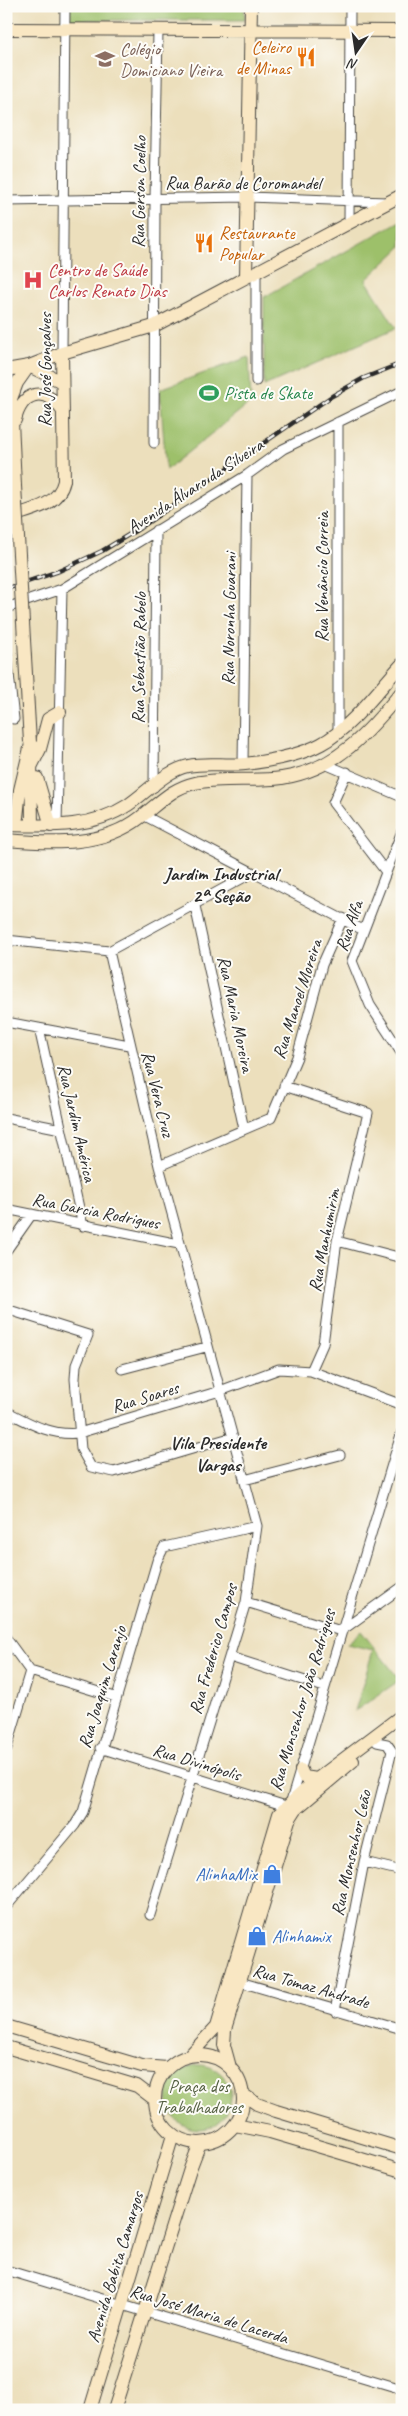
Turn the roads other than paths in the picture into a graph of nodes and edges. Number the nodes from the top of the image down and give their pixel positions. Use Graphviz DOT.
graph roads {
  1 [pos="64,6"];
  2 [pos="251,6"];
  3 [pos="350,6"];
  4 [pos="6,29"];
  5 [pos="64,30"];
  6 [pos="158,31"];
  7 [pos="251,31"];
  8 [pos="350,31"];
  9 [pos="402,31"];
  10 [pos="402,195"];
  11 [pos="247,197"];
  12 [pos="155,198"];
  13 [pos="350,200"];
  14 [pos="6,201"];
  15 [pos="62,201"];
  16 [pos="390,202"];
  17 [pos="349,224"];
  18 [pos="251,275"];
  19 [pos="154,326"];
  20 [pos="62,352"];
  21 [pos="29,366"];
  22 [pos="6,370"];
  23 [pos="256,380"];
  24 [pos="62,382"];
  25 [pos="402,391"];
  26 [pos="8,395"];
  27 [pos="62,410"];
  28 [pos="338,422"];
  29 [pos="9,426"];
  30 [pos="154,443"];
  31 [pos="247,475"];
  32 [pos="6,518"];
  33 [pos="156,530"];
  34 [pos="62,589"];
  35 [pos="6,608"];
  36 [pos="6,646"];
  37 [pos="402,664"];
  38 [pos="402,691"];
  39 [pos="60,712"];
  40 [pos="10,718"];
  41 [pos="338,732"];
  42 [pos="30,743"];
  43 [pos="243,764"];
  44 [pos="325,764"];
  45 [pos="32,768"];
  46 [pos="347,772"];
  47 [pos="154,787"];
  48 [pos="402,797"];
  49 [pos="143,815"];
  50 [pos="32,825"];
  51 [pos="54,826"];
  52 [pos="8,827"];
  53 [pos="402,831"];
  54 [pos="6,840"];
  55 [pos="386,872"];
  56 [pos="252,873"];
  57 [pos="195,906"];
  58 [pos="342,918"];
  59 [pos="363,930"];
  60 [pos="6,940"];
  61 [pos="109,951"];
  62 [pos="6,1022"];
  63 [pos="39,1028"];
  64 [pos="129,1045"];
  65 [pos="402,1054"];
  66 [pos="284,1086"];
  67 [pos="6,1118"];
  68 [pos="62,1129"];
  69 [pos="244,1129"];
  70 [pos="159,1166"];
  71 [pos="6,1209"];
  72 [pos="32,1214"];
  73 [pos="83,1226"];
  74 [pos="337,1241"];
  75 [pos="179,1244"];
  76 [pos="6,1251"];
  77 [pos="402,1258"];
  78 [pos="6,1308"];
  79 [pos="206,1347"];
  80 [pos="122,1369"];
  81 [pos="311,1371"];
  82 [pos="220,1391"];
  83 [pos="402,1405"];
  84 [pos="6,1411"];
  85 [pos="402,1431"];
  86 [pos="79,1433"];
  87 [pos="233,1437"];
  88 [pos="340,1455"];
  89 [pos="244,1480"];
  90 [pos="257,1526"];
  91 [pos="402,1587"];
  92 [pos="246,1602"];
  93 [pos="341,1631"];
  94 [pos="6,1638"];
  95 [pos="230,1657"];
  96 [pos="30,1671"];
  97 [pos="324,1686"];
  98 [pos="115,1697"];
  99 [pos="401,1718"];
  100 [pos="377,1742"];
  101 [pos="100,1748"];
  102 [pos="6,1752"];
  103 [pos="301,1770"];
  104 [pos="191,1778"];
  105 [pos="316,1779"];
  106 [pos="291,1805"];
  107 [pos="364,1862"];
  108 [pos="402,1871"];
  109 [pos="6,1907"];
  110 [pos="150,1915"];
  111 [pos="240,1982"];
  112 [pos="335,2011"];
  113 [pos="6,2026"];
  114 [pos="402,2030"];
  115 [pos="6,2047"];
  116 [pos="191,2054"];
  117 [pos="230,2067"];
  118 [pos="167,2068"];
  119 [pos="244,2095"];
  120 [pos="154,2099"];
  121 [pos="236,2125"];
  122 [pos="173,2135"];
  123 [pos="200,2143"];
  124 [pos="402,2149"];
  125 [pos="402,2171"];
  126 [pos="6,2270"];
  127 [pos="121,2305"];
  128 [pos="144,2312"];
  129 [pos="402,2388"];
  130 [pos="90,2410"];
  131 [pos="114,2410"];
  1 -- 5 [label="street, Rua José Gonçalves"];
  2 -- 7 [label="street"];
  3 -- 8 [label="street"];
  4 -- 5 [label="street"];
  5 -- 6 [label="street"];
  5 -- 15 [label="street, Rua José Gonçalves"];
  6 -- 7 [label="street"];
  6 -- 12 [label="street, Rua Gerson Coelho"];
  7 -- 8 [label="street"];
  7 -- 11 [label="street"];
  8 -- 9 [label="street"];
  8 -- 13 [label="street"];
  10 -- 16 [label="street"];
  11 -- 12 [label="street, Rua Barão de Coromandel"];
  11 -- 13 [label="street, Rua Barão de Coromandel"];
  11 -- 18 [label="street"];
  12 -- 15 [label="street, Rua Barão de Coromandel"];
  12 -- 19 [label="street, Rua Gerson Coelho"];
  13 -- 16 [label="street, Rua Barão de Coromandel"];
  13 -- 17 [label="street"];
  14 -- 15 [label="street, Rua Barão de Coromandel"];
  15 -- 20 [label="street, Rua José Gonçalves"];
  16 -- 17 [label="street"];
  17 -- 18 [label="street"];
  18 -- 19 [label="street"];
  18 -- 23 [label="street"];
  19 -- 20 [label="street"];
  19 -- 30 [label="street, Rua Gerson Coelho"];
  20 -- 21 [label="street"];
  20 -- 24 [label="street, Rua José Gonçalves"];
  21 -- 22 [label="street"];
  21 -- 24 [label="street"];
  21 -- 26 [label="street"];
  24 -- 27 [label="street, Rua José Gonçalves"];
  25 -- 28 [label="street, Avenida Álvaro da Silveira"];
  26 -- 29 [label="street"];
  27 -- 29 [label="street"];
  27 -- 32 [label="street, Rua José Gonçalves"];
  28 -- 31 [label="street, Avenida Álvaro da Silveira"];
  28 -- 41 [label="street, Rua Venâncio Correia"];
  29 -- 42 [label="street, bridge"];
  31 -- 33 [label="street, Avenida Álvaro da Silveira"];
  31 -- 43 [label="street, Rua Noronha Guarani"];
  33 -- 34 [label="street, Avenida Álvaro da Silveira"];
  33 -- 47 [label="street, Rua Sebastião Rabelo"];
  34 -- 35 [label="street, Avenida Álvaro da Silveira"];
  34 -- 39 [label="street"];
  36 -- 40 [label="street"];
  37 -- 41 [label="street"];
  38 -- 44 [label="street"];
  39 -- 45 [label="street"];
  39 -- 51 [label="street"];
  41 -- 43 [label="street"];
  42 -- 45 [label="street"];
  42 -- 52 [label="street"];
  43 -- 47 [label="street"];
  44 -- 46 [label="street"];
  44 -- 49 [label="street"];
  45 -- 50 [label="street"];
  45 -- 51 [label="street"];
  46 -- 48 [label="street"];
  46 -- 55 [label="street"];
  47 -- 51 [label="street"];
  49 -- 54 [label="street"];
  49 -- 56 [label="street"];
  50 -- 51 [label="street"];
  50 -- 52 [label="street"];
  53 -- 55 [label="street, Rua Alfa"];
  55 -- 59 [label="street, Rua Alfa"];
  56 -- 57 [label="street"];
  56 -- 58 [label="street"];
  57 -- 61 [label="street"];
  57 -- 69 [label="street, Rua Maria Moreira"];
  58 -- 59 [label="street"];
  58 -- 66 [label="street, Rua Manoel Moreira"];
  59 -- 65 [label="street, Rua Alfa"];
  60 -- 61 [label="street"];
  61 -- 64 [label="street, Rua Vera Cruz"];
  62 -- 63 [label="street"];
  63 -- 64 [label="street"];
  63 -- 68 [label="street, Rua Jardim América"];
  64 -- 70 [label="street, Rua Vera Cruz"];
  66 -- 69 [label="street, Rua Manoel Moreira"];
  66 -- 74 [label="street, Rua Manhumirim"];
  67 -- 68 [label="street"];
  68 -- 73 [label="street, Rua Jardim América"];
  69 -- 70 [label="street"];
  70 -- 75 [label="street, Rua Vera Cruz"];
  71 -- 72 [label="street, Rua Garcia Rodrigues"];
  72 -- 73 [label="street, Rua Garcia Rodrigues"];
  72 -- 76 [label="street"];
  73 -- 75 [label="street, Rua Garcia Rodrigues"];
  74 -- 77 [label="street"];
  74 -- 81 [label="street, Rua Manhumirim"];
  75 -- 79 [label="street, Rua Frederico Campos"];
  78 -- 86 [label="street"];
  79 -- 80 [label="street"];
  79 -- 82 [label="street, Rua Frederico Campos"];
  81 -- 82 [label="street, Rua Soares"];
  81 -- 83 [label="street, Rua Soares"];
  82 -- 86 [label="street, Rua Soares"];
  82 -- 87 [label="street, Rua Frederico Campos"];
  84 -- 86 [label="street, Rua Soares"];
  85 -- 93 [label="street, Rua Monsenhor João Rodrigues"];
  86 -- 87 [label="street"];
  87 -- 89 [label="street, Rua Frederico Campos"];
  88 -- 89 [label="street"];
  89 -- 90 [label="street, Rua Frederico Campos"];
  90 -- 92 [label="street, Rua Frederico Campos"];
  90 -- 98 [label="street, Rua Joaquim Laranjo"];
  91 -- 93 [label="street"];
  92 -- 93 [label="street"];
  92 -- 95 [label="street, Rua Frederico Campos"];
  93 -- 97 [label="street, Rua Monsenhor João Rodrigues"];
  94 -- 96 [label="street"];
  95 -- 97 [label="street"];
  95 -- 104 [label="street, Rua Frederico Campos"];
  96 -- 98 [label="street"];
  96 -- 102 [label="street"];
  97 -- 103 [label="street, Rua Monsenhor João Rodrigues"];
  98 -- 101 [label="street, Rua Joaquim Laranjo"];
  99 -- 100 [label="street"];
  99 -- 105 [label="street"];
  100 -- 106 [label="street"];
  100 -- 107 [label="street, Rua Monsenhor Leão"];
  101 -- 104 [label="street, Rua Divinópolis"];
  101 -- 109 [label="street, Rua Joaquim Laranjo"];
  103 -- 105 [label="street"];
  103 -- 106 [label="street, Rua Monsenhor João Rodrigues"];
  104 -- 106 [label="street, Rua Divinópolis"];
  104 -- 110 [label="street, Rua Frederico Campos"];
  105 -- 106 [label="street"];
  106 -- 111 [label="street, Rua Monsenhor João Rodrigues"];
  106 -- 116 [label="street, Rua Monsenhor João Rodrigues"];
  107 -- 108 [label="street"];
  107 -- 112 [label="street, Rua Monsenhor Leão"];
  111 -- 112 [label="street, Rua Tomaz Andrade"];
  111 -- 117 [label="street, Rua Monsenhor João Rodrigues"];
  112 -- 114 [label="street, Rua Tomaz Andrade"];
  113 -- 118 [label="street"];
  115 -- 120 [label="street"];
  116 -- 117 [label="street"];
  116 -- 118 [label="street"];
  117 -- 119 [label="street"];
  118 -- 120 [label="street"];
  119 -- 121 [label="street"];
  119 -- 124 [label="street"];
  120 -- 122 [label="street"];
  121 -- 123 [label="street"];
  121 -- 125 [label="street"];
  122 -- 123 [label="street"];
  122 -- 127 [label="street, Avenida Babita Camargos"];
  123 -- 128 [label="street"];
  126 -- 127 [label="street, Rua José Maria de Lacerda"];
  127 -- 128 [label="street, Rua José Maria de Lacerda"];
  127 -- 130 [label="street, Avenida Babita Camargos"];
  128 -- 129 [label="street, Rua José Maria de Lacerda"];
  128 -- 131 [label="street"];
}
